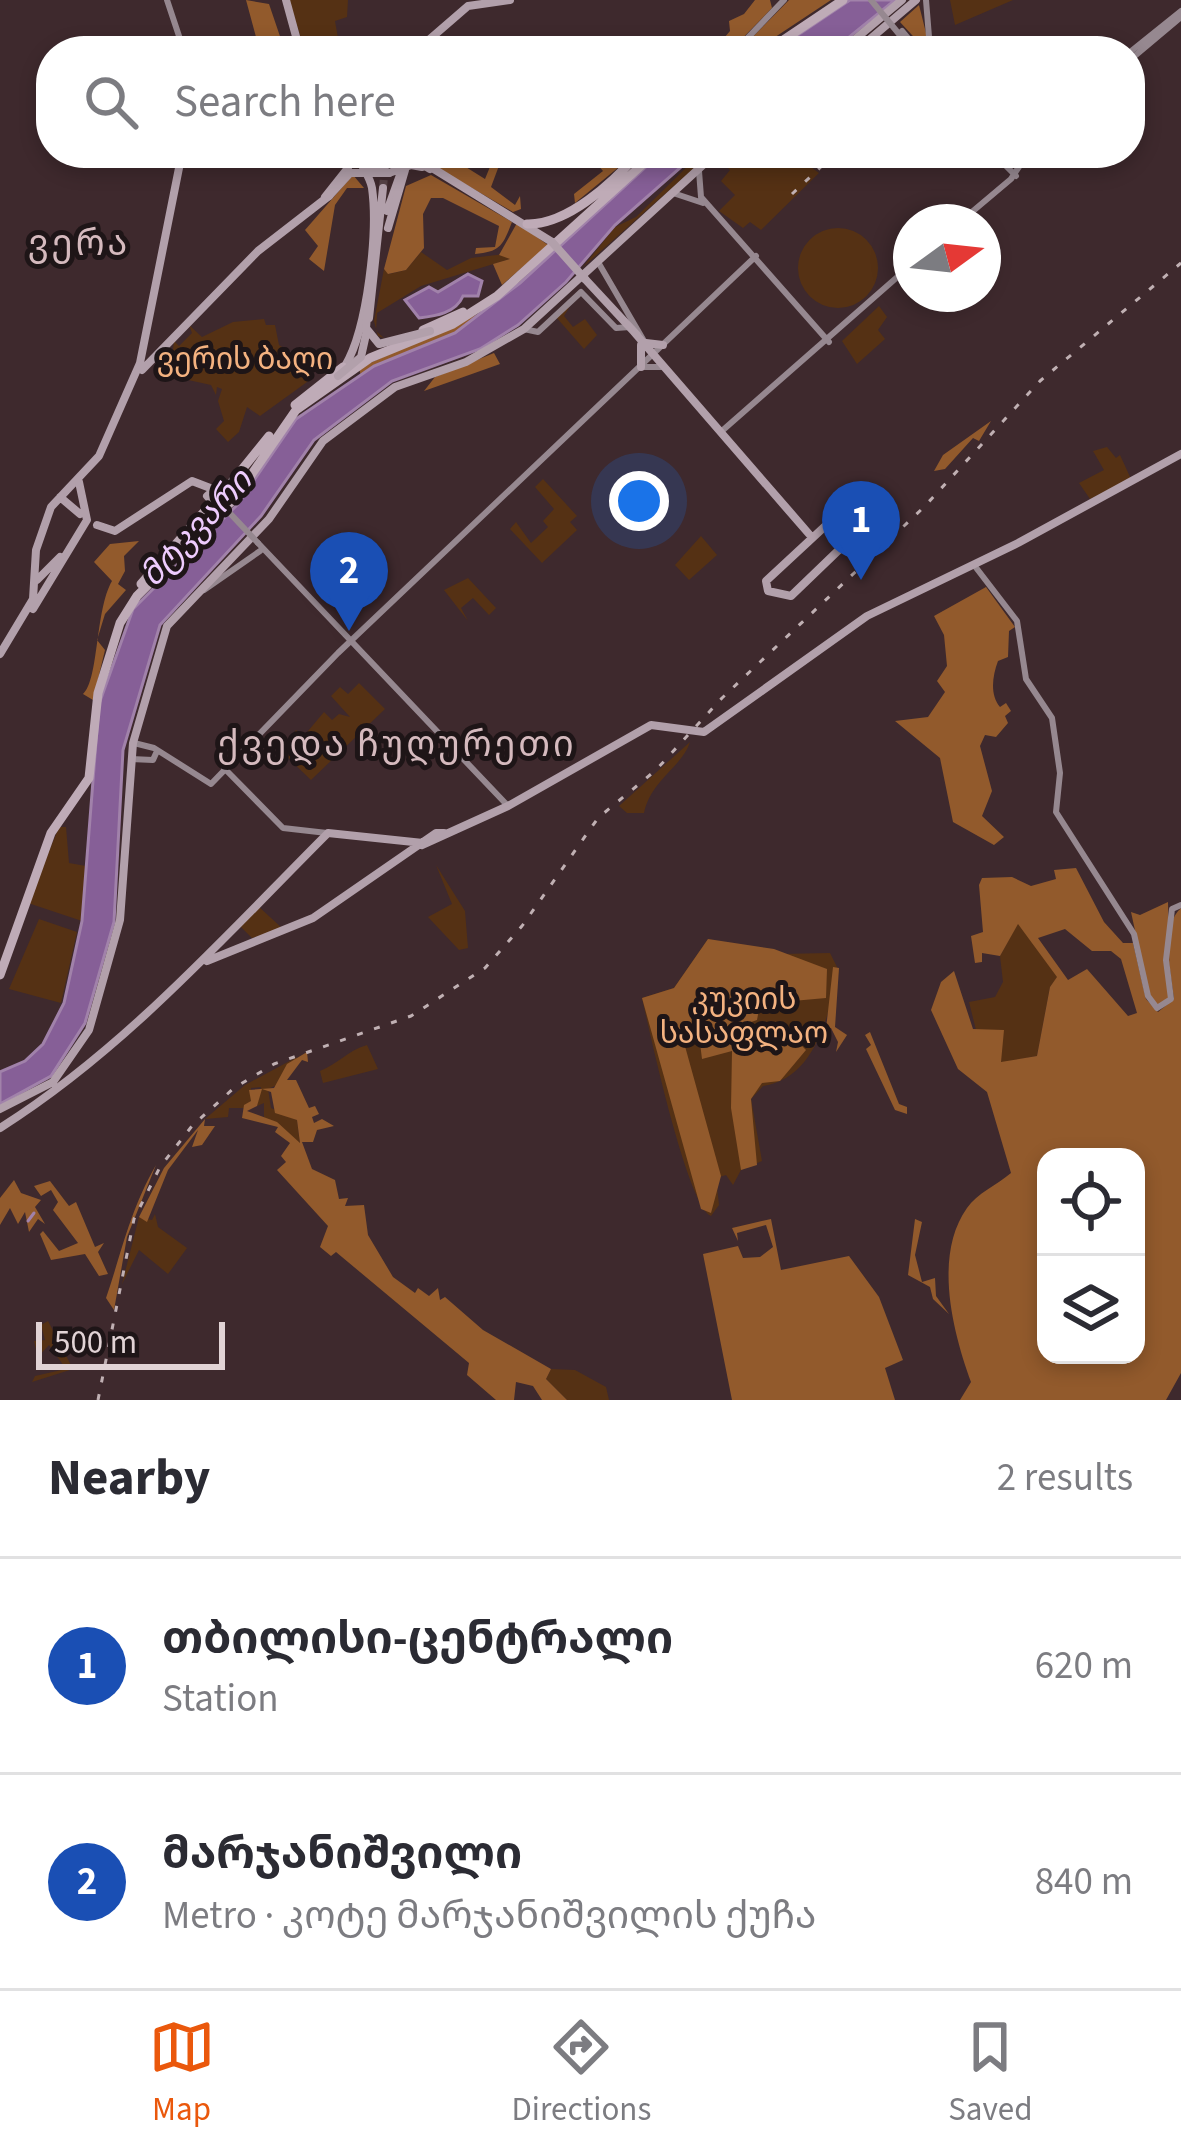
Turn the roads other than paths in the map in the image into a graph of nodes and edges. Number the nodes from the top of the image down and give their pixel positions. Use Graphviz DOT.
graph roads {
  1 [pos="168,0"];
  2 [pos="284,0"];
  3 [pos="470,0"];
  4 [pos="510,0"];
  5 [pos="784,0"];
  6 [pos="839,0"];
  7 [pos="873,0"];
  8 [pos="910,1"];
  9 [pos="925,5"];
  10 [pos="1181,14"];
  11 [pos="900,32"];
  12 [pos="181,36"];
  13 [pos="294,36"];
  14 [pos="430,36"];
  15 [pos="431,36"];
  16 [pos="749,36"];
  17 [pos="786,36"];
  18 [pos="862,36"];
  19 [pos="873,36"];
  20 [pos="903,36"];
  21 [pos="904,36"];
  22 [pos="931,36"];
  23 [pos="1145,44"];
  24 [pos="179,168"];
  25 [pos="399,168"];
  26 [pos="399,168"];
  27 [pos="406,168"];
  28 [pos="427,168"];
  29 [pos="428,168"];
  30 [pos="428,168"];
  31 [pos="628,168"];
  32 [pos="632,168"];
  33 [pos="633,168"];
  34 [pos="699,168"];
  35 [pos="700,168"];
  36 [pos="1008,168"];
  37 [pos="1021,168"];
  38 [pos="365,169"];
  39 [pos="395,172"];
  40 [pos="344,173"];
  41 [pos="1016,176"];
  42 [pos="457,183"];
  43 [pos="469,191"];
  44 [pos="678,196"];
  45 [pos="388,201"];
  46 [pos="321,204"];
  47 [pos="707,204"];
  48 [pos="984,204"];
  49 [pos="553,220"];
  50 [pos="527,224"];
  51 [pos="549,240"];
  52 [pos="748,248"];
  53 [pos="375,249"];
  54 [pos="756,256"];
  55 [pos="598,261"];
  56 [pos="737,274"];
  57 [pos="371,282"];
  58 [pos="893,283"];
  59 [pos="893,284"];
  60 [pos="370,303"];
  61 [pos="471,312"];
  62 [pos="616,320"];
  63 [pos="816,324"];
  64 [pos="841,326"];
  65 [pos="367,327"];
  66 [pos="524,329"];
  67 [pos="148,334"];
  68 [pos="639,337"];
  69 [pos="172,338"];
  70 [pos="830,340"];
  71 [pos="393,341"];
  72 [pos="663,345"];
  73 [pos="653,355"];
  74 [pos="354,362"];
  75 [pos="640,367"];
  76 [pos="661,368"];
  77 [pos="683,388"];
  78 [pos="126,398"];
  79 [pos="291,411"];
  80 [pos="723,430"];
  81 [pos="1181,454"];
  82 [pos="68,491"];
  83 [pos="217,500"];
  84 [pos="81,511"];
  85 [pos="98,523"];
  86 [pos="825,526"];
  87 [pos="810,532"];
  88 [pos="804,546"];
  89 [pos="39,548"];
  90 [pos="262,549"];
  91 [pos="974,565"];
  92 [pos="53,567"];
  93 [pos="226,570"];
  94 [pos="41,583"];
  95 [pos="198,592"];
  96 [pos="353,646"];
  97 [pos="0,657"];
  98 [pos="133,742"];
  99 [pos="157,755"];
  100 [pos="130,759"];
  101 [pos="224,768"];
  102 [pos="508,806"];
  103 [pos="328,833"];
  104 [pos="431,839"];
  105 [pos="1181,905"];
  106 [pos="207,960"];
  107 [pos="0,965"];
  108 [pos="0,975"];
  109 [pos="89,1030"];
  110 [pos="91,1052"];
  111 [pos="4,1108"];
  112 [pos="14,1120"];
  113 [pos="0,1124"];
  1 -- 12 [label="main road"];
  2 -- 13 [label="main road"];
  3 -- 14 [label="main road"];
  4 -- 15 [label="main road"];
  5 -- 16 [label="main road"];
  6 -- 17 [label="highway"];
  7 -- 11 [label="main road, bridge"];
  8 -- 9 [label="main road"];
  8 -- 18 [label="main road"];
  8 -- 19 [label="main road"];
  9 -- 22 [label="main road"];
  10 -- 23 [label="main road"];
  11 -- 20 [label="main road"];
  11 -- 21 [label="main road"];
  24 -- 67 [label="main road"];
  25 -- 39 [label="main road"];
  26 -- 39 [label="main road"];
  27 -- 57 [label="main road, bridge"];
  28 -- 43 [label="main road"];
  29 -- 42 [label="main road"];
  30 -- 42 [label="main road"];
  31 -- 49 [label="highway"];
  32 -- 71 [label="highway"];
  33 -- 61 [label="highway"];
  34 -- 44 [label="main road"];
  35 -- 47 [label="main road"];
  36 -- 41 [label="main road"];
  37 -- 41 [label="main road"];
  38 -- 39 [label="main road"];
  38 -- 40 [label="main road"];
  38 -- 40 [label="main road"];
  38 -- 45 [label="main road"];
  38 -- 53 [label="main road"];
  39 -- 45 [label="main road"];
  39 -- 46 [label="main road, bridge"];
  40 -- 46 [label="main road"];
  41 -- 48 [label="main road"];
  42 -- 43 [label="main road"];
  43 -- 50 [label="main road"];
  44 -- 47 [label="main road"];
  44 -- 55 [label="main road"];
  45 -- 53 [label="main road"];
  46 -- 69 [label="main road"];
  47 -- 52 [label="main road"];
  49 -- 50 [label="highway"];
  49 -- 51 [label="highway"];
  50 -- 51 [label="main road"];
  51 -- 62 [label="main road, bridge"];
  52 -- 54 [label="main road"];
  52 -- 56 [label="main road"];
  53 -- 57 [label="main road"];
  53 -- 57 [label="main road"];
  54 -- 56 [label="main road"];
  54 -- 63 [label="main road"];
  55 -- 66 [label="main road"];
  55 -- 68 [label="main road"];
  56 -- 72 [label="main road"];
  57 -- 60 [label="main road"];
  57 -- 65 [label="main road"];
  58 -- 64 [label="main road"];
  59 -- 70 [label="main road"];
  60 -- 61 [label="main road, bridge"];
  60 -- 65 [label="main road"];
  61 -- 74 [label="highway"];
  62 -- 66 [label="main road"];
  62 -- 68 [label="main road"];
  63 -- 64 [label="main road"];
  63 -- 70 [label="main road"];
  64 -- 70 [label="main road"];
  65 -- 71 [label="main road"];
  65 -- 74 [label="main road"];
  65 -- 79 [label="main road, bridge"];
  66 -- 93 [label="main road"];
  67 -- 69 [label="main road"];
  67 -- 78 [label="main road"];
  68 -- 72 [label="main road"];
  68 -- 73 [label="main road"];
  68 -- 75 [label="main road"];
  69 -- 78 [label="main road"];
  70 -- 80 [label="main road"];
  71 -- 74 [label="highway"];
  72 -- 73 [label="main road"];
  73 -- 75 [label="main road"];
  73 -- 76 [label="main road"];
  73 -- 77 [label="main road"];
  74 -- 79 [label="highway"];
  74 -- 79 [label="highway"];
  75 -- 76 [label="main road"];
  75 -- 96 [label="main road"];
  76 -- 77 [label="main road"];
  77 -- 80 [label="main road"];
  78 -- 82 [label="main road"];
  79 -- 83 [label="highway"];
  79 -- 83 [label="highway"];
  80 -- 87 [label="main road"];
  81 -- 91 [label="main road"];
  82 -- 84 [label="main road"];
  82 -- 89 [label="main road"];
  82 -- 92 [label="main road"];
  82 -- 94 [label="main road"];
  83 -- 85 [label="main road"];
  83 -- 90 [label="main road, bridge"];
  83 -- 107 [label="highway"];
  83 -- 108 [label="highway"];
  86 -- 87 [label="main road"];
  86 -- 88 [label="main road"];
  86 -- 88 [label="main road"];
  87 -- 88 [label="main road"];
  89 -- 92 [label="main road"];
  89 -- 94 [label="main road"];
  90 -- 93 [label="main road"];
  90 -- 96 [label="main road"];
  91 -- 102 [label="main road"];
  91 -- 105 [label="main road"];
  92 -- 94 [label="main road"];
  93 -- 95 [label="main road"];
  93 -- 95 [label="main road"];
  94 -- 97 [label="main road"];
  95 -- 98 [label="main road"];
  96 -- 101 [label="main road"];
  96 -- 102 [label="main road"];
  98 -- 99 [label="main road"];
  98 -- 100 [label="main road"];
  99 -- 100 [label="main road"];
  99 -- 101 [label="main road"];
  100 -- 109 [label="main road"];
  101 -- 103 [label="main road"];
  102 -- 104 [label="main road"];
  103 -- 104 [label="main road"];
  103 -- 106 [label="main road"];
  104 -- 106 [label="main road"];
  106 -- 110 [label="main road"];
  109 -- 110 [label="main road"];
  109 -- 110 [label="main road"];
  110 -- 111 [label="main road"];
  110 -- 112 [label="main road"];
  111 -- 112 [label="main road"];
  111 -- 113 [label="main road"];
  112 -- 113 [label="main road"];
}
